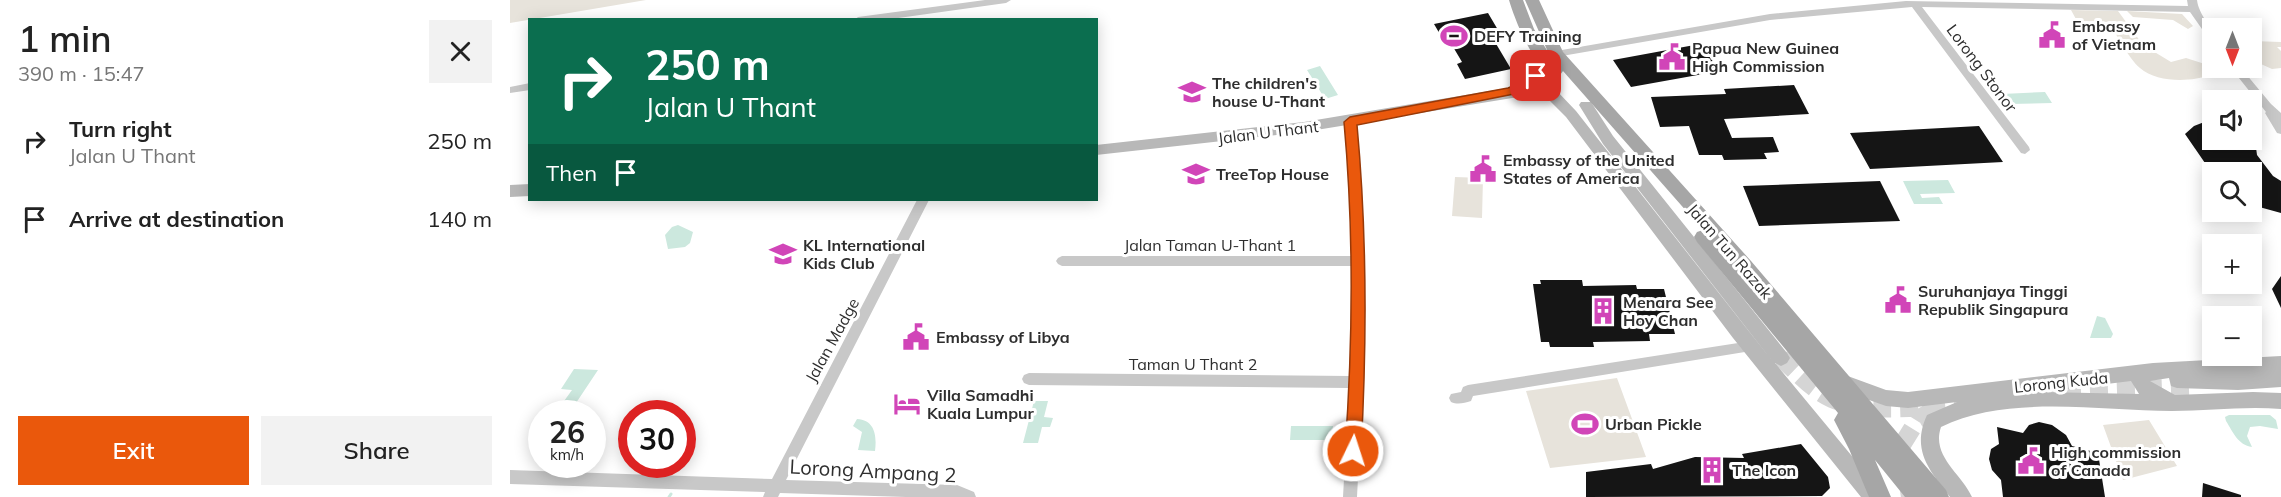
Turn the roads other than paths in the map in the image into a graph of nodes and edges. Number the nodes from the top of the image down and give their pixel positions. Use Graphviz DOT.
graph roads {
  1 [pos="1006,0"];
  2 [pos="1516,0"];
  3 [pos="1532,0"];
  4 [pos="1915,4"];
  5 [pos="2193,4"];
  6 [pos="873,18"];
  7 [pos="2202,20"];
  8 [pos="1549,55"];
  9 [pos="2244,78"];
  10 [pos="528,86"];
  11 [pos="510,90"];
  12 [pos="1510,92"];
  13 [pos="2267,106"];
  14 [pos="1579,109"];
  15 [pos="2281,119"];
  16 [pos="1350,122"];
  17 [pos="2281,130"];
  18 [pos="1098,150"];
  19 [pos="2025,150"];
  20 [pos="528,190"];
  21 [pos="510,191"];
  22 [pos="922,201"];
  23 [pos="1062,261"];
  24 [pos="1359,261"];
  25 [pos="1750,346"];
  26 [pos="1781,358"];
  27 [pos="2281,364"];
  28 [pos="1812,366"];
  29 [pos="2154,371"];
  30 [pos="1029,379"];
  31 [pos="2177,380"];
  32 [pos="2281,380"];
  33 [pos="1357,382"];
  34 [pos="1845,383"];
  35 [pos="2281,384"];
  36 [pos="2243,386"];
  37 [pos="1456,398"];
  38 [pos="2281,401"];
  39 [pos="2197,402"];
  40 [pos="510,477"];
  41 [pos="773,491"];
  42 [pos="969,497"];
  43 [pos="1350,497"];
  44 [pos="1873,497"];
  45 [pos="1880,497"];
  46 [pos="1918,497"];
  47 [pos="1938,497"];
  48 [pos="1962,497"];
  1 -- 6 [label="street"];
  2 -- 8 [label="main road, Jalan Tun Razak"];
  3 -- 8 [label="main road, Jalan Tun Razak"];
  4 -- 5 [label="street"];
  4 -- 8 [label="street"];
  4 -- 19 [label="street, Lorong Stonor"];
  5 -- 7 [label="street"];
  8 -- 12 [label="street, Jalan U Thant"];
  8 -- 14 [label="main road, Jalan Tun Razak"];
  8 -- 34 [label="main road, Jalan Tun Razak"];
  9 -- 13 [label="street"];
  10 -- 11 [label="street"];
  12 -- 14 [label="street, Jalan U Thant"];
  12 -- 16 [label="street, Jalan U Thant"];
  13 -- 15 [label="street"];
  13 -- 17 [label="street"];
  14 -- 25 [label="street, Jalan Tun Razak"];
  14 -- 26 [label="street"];
  14 -- 28 [label="main road, Jalan Tun Razak"];
  16 -- 18 [label="street, Jalan U Thant"];
  16 -- 24 [label="street"];
  20 -- 21 [label="street"];
  22 -- 41 [label="street, Jalan Madge"];
  23 -- 24 [label="street, Jalan Taman U-Thant 1"];
  24 -- 33 [label="street"];
  25 -- 37 [label="street"];
  25 -- 44 [label="street, Jalan Tun Razak"];
  27 -- 29 [label="street, Lorong Kuda"];
  28 -- 45 [label="main road"];
  28 -- 46 [label="main road, Jalan Tun Razak"];
  29 -- 34 [label="street, Lorong Kuda"];
  29 -- 39 [label="street"];
  30 -- 33 [label="street, Taman U Thant 2"];
  31 -- 32 [label="street"];
  33 -- 43 [label="street"];
  34 -- 47 [label="main road, Jalan Tun Razak"];
  35 -- 36 [label="street"];
  38 -- 39 [label="street, Lorong Kuda"];
  39 -- 48 [label="street, Lorong Kuda"];
  40 -- 41 [label="street, Lorong Ampang 2"];
  41 -- 42 [label="street, Lorong Ampang 2"];
}
